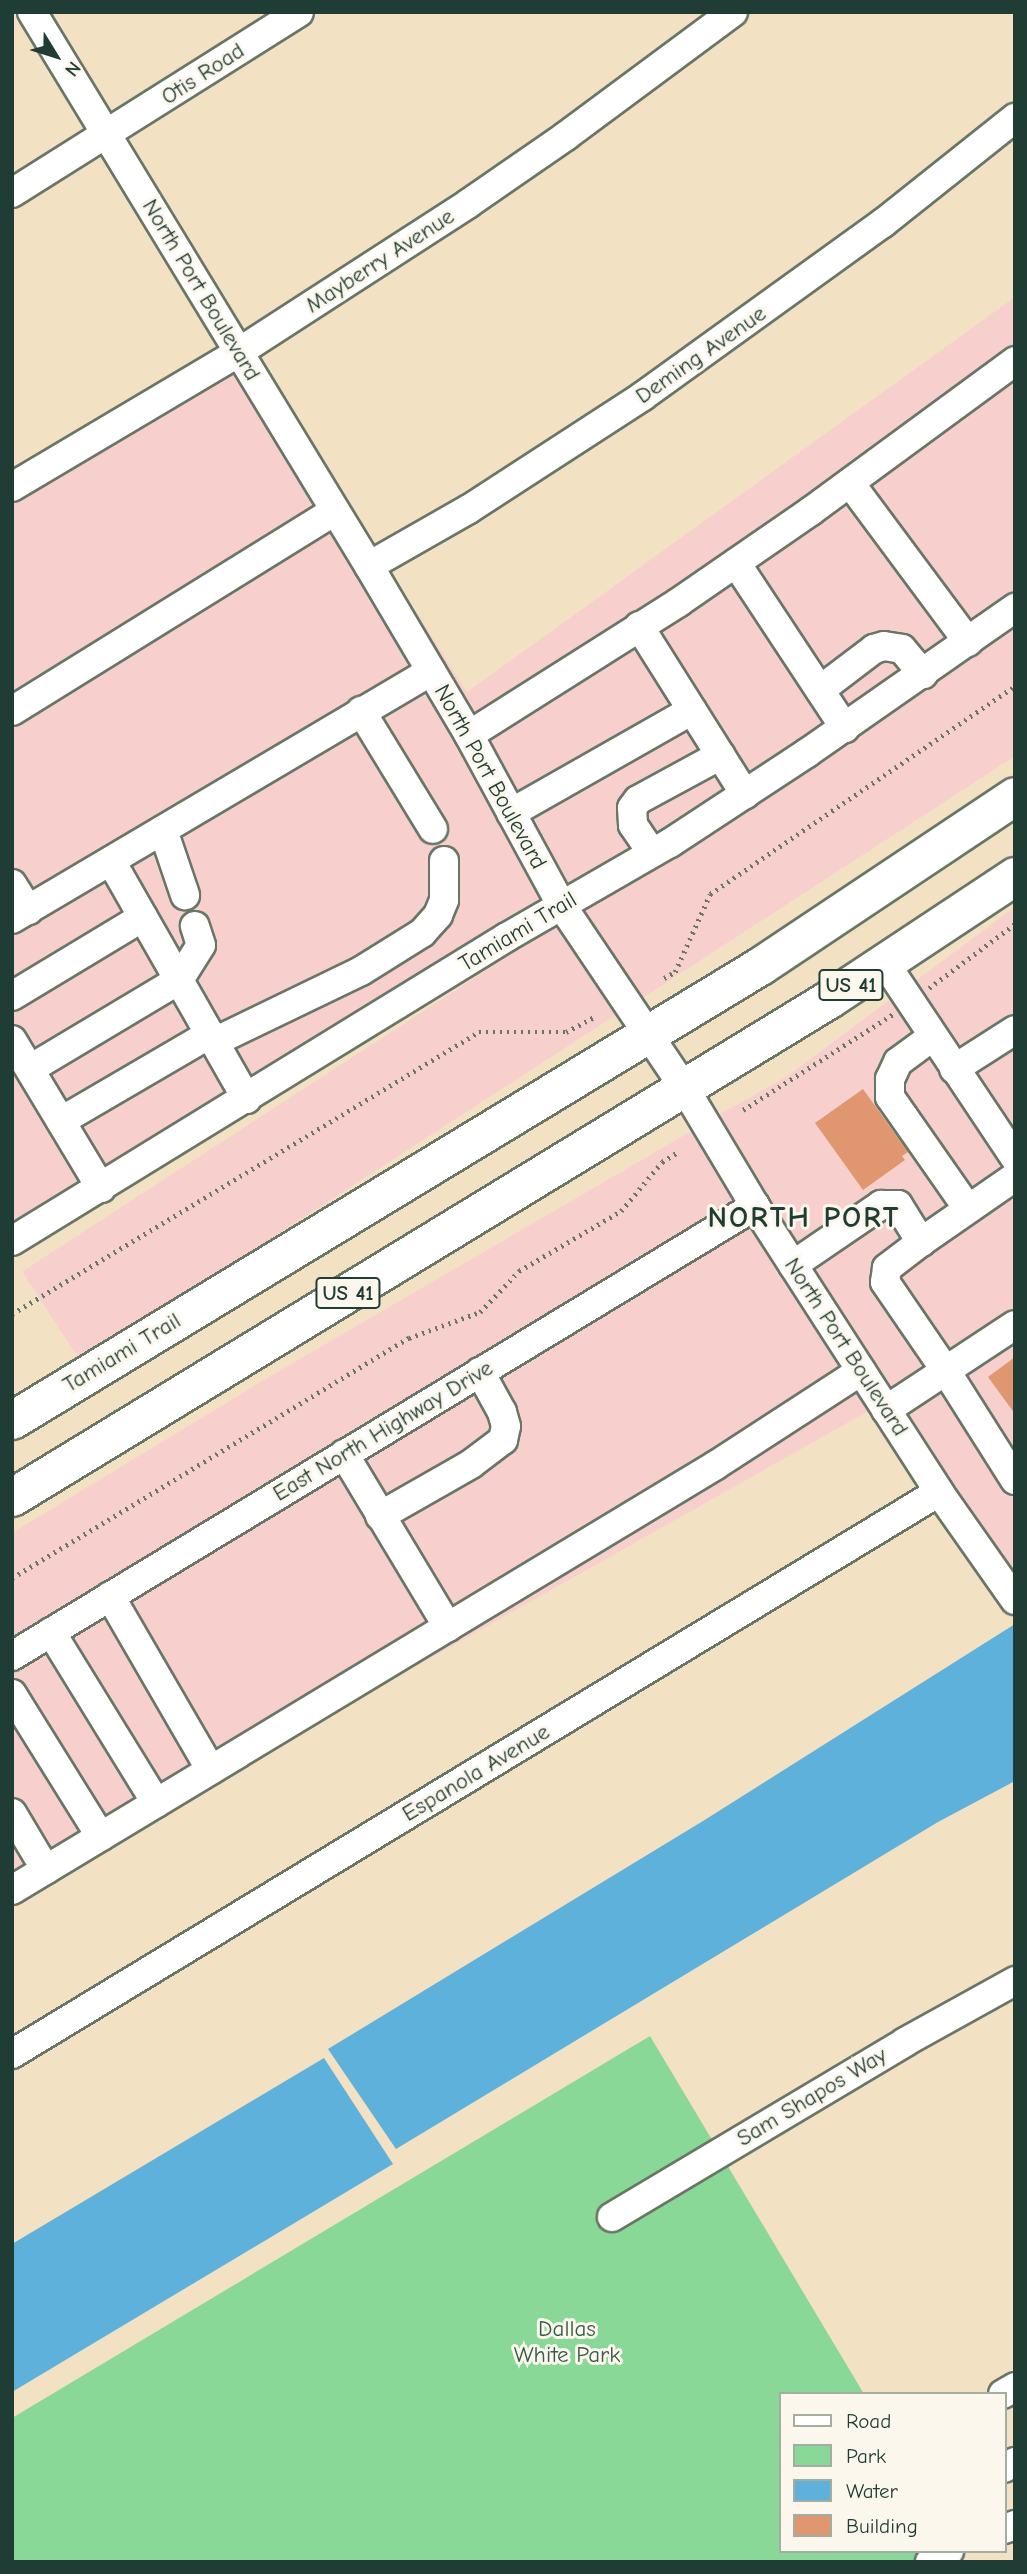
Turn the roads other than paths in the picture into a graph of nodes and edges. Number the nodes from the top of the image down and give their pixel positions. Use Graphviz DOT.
graph roads {
  1 [pos="32,12"];
  2 [pos="299,12"];
  3 [pos="733,12"];
  4 [pos="1015,118"];
  5 [pos="108,136"];
  6 [pos="12,193"];
  7 [pos="239,352"];
  8 [pos="1015,361"];
  9 [pos="850,483"];
  10 [pos="12,487"];
  11 [pos="335,511"];
  12 [pos="736,563"];
  13 [pos="369,566"];
  14 [pos="1015,608"];
  15 [pos="639,626"];
  16 [pos="968,642"];
  17 [pos="430,671"];
  18 [pos="923,674"];
  19 [pos="820,690"];
  20 [pos="692,710"];
  21 [pos="12,711"];
  22 [pos="361,711"];
  23 [pos="845,727"];
  24 [pos="469,735"];
  25 [pos="721,755"];
  26 [pos="745,794"];
  27 [pos="1015,796"];
  28 [pos="511,813"];
  29 [pos="433,829"];
  30 [pos="163,830"];
  31 [pos="652,853"];
  32 [pos="111,861"];
  33 [pos="444,861"];
  34 [pos="1015,876"];
  35 [pos="12,884"];
  36 [pos="185,895"];
  37 [pos="562,906"];
  38 [pos="20,915"];
  39 [pos="143,917"];
  40 [pos="195,926"];
  41 [pos="885,963"];
  42 [pos="179,979"];
  43 [pos="12,996"];
  44 [pos="1015,1030"];
  45 [pos="646,1035"];
  46 [pos="932,1037"];
  47 [pos="212,1038"];
  48 [pos="12,1040"];
  49 [pos="30,1069"];
  50 [pos="954,1069"];
  51 [pos="685,1088"];
  52 [pos="247,1099"];
  53 [pos="61,1121"];
  54 [pos="1015,1158"];
  55 [pos="1015,1177"];
  56 [pos="101,1188"];
  57 [pos="755,1206"];
  58 [pos="968,1209"];
  59 [pos="12,1241"];
  60 [pos="921,1242"];
  61 [pos="793,1265"];
  62 [pos="1015,1325"];
  63 [pos="861,1371"];
  64 [pos="946,1371"];
  65 [pos="480,1372"];
  66 [pos="886,1410"];
  67 [pos="12,1420"];
  68 [pos="344,1454"];
  69 [pos="1015,1480"];
  70 [pos="939,1492"];
  71 [pos="12,1497"];
  72 [pos="380,1516"];
  73 [pos="1007,1569"];
  74 [pos="110,1596"];
  75 [pos="1015,1600"];
  76 [pos="448,1627"];
  77 [pos="51,1632"];
  78 [pos="12,1656"];
  79 [pos="12,1694"];
  80 [pos="211,1770"];
  81 [pos="156,1803"];
  82 [pos="12,1814"];
  83 [pos="101,1837"];
  84 [pos="46,1870"];
  85 [pos="12,1890"];
  86 [pos="1015,1981"];
  87 [pos="12,2054"];
  88 [pos="612,2217"];
  89 [pos="946,2553"];
  90 [pos="930,2562"];
  1 -- 5 [label="street, North Port Boulevard"];
  2 -- 5 [label="street, Otis Road"];
  3 -- 7 [label="street, Mayberry Avenue"];
  4 -- 13 [label="street, Deming Avenue"];
  5 -- 6 [label="street, Otis Road"];
  5 -- 7 [label="street, North Port Boulevard"];
  7 -- 10 [label="street, Mayberry Avenue"];
  7 -- 11 [label="street, North Port Boulevard"];
  8 -- 9 [label="street"];
  9 -- 12 [label="street"];
  9 -- 16 [label="street"];
  11 -- 13 [label="street, North Port Boulevard"];
  11 -- 21 [label="street"];
  12 -- 15 [label="street"];
  12 -- 19 [label="street"];
  13 -- 17 [label="street, North Port Boulevard"];
  14 -- 16 [label="street, Tamiami Trail"];
  15 -- 20 [label="street"];
  15 -- 24 [label="street"];
  16 -- 18 [label="street, Tamiami Trail"];
  17 -- 22 [label="street"];
  17 -- 24 [label="street, North Port Boulevard"];
  18 -- 19 [label="street"];
  18 -- 23 [label="street, Tamiami Trail"];
  19 -- 23 [label="street"];
  20 -- 25 [label="street"];
  20 -- 28 [label="street"];
  22 -- 29 [label="street"];
  22 -- 30 [label="street"];
  23 -- 26 [label="street, Tamiami Trail"];
  24 -- 28 [label="street, North Port Boulevard"];
  25 -- 26 [label="street"];
  25 -- 31 [label="street"];
  26 -- 31 [label="street, Tamiami Trail"];
  27 -- 45 [label="main road, Tamiami Trail / US 41"];
  28 -- 37 [label="street, North Port Boulevard"];
  30 -- 32 [label="street"];
  30 -- 36 [label="street"];
  31 -- 37 [label="street, Tamiami Trail"];
  32 -- 38 [label="street"];
  32 -- 39 [label="street"];
  33 -- 47 [label="street"];
  34 -- 41 [label="main road, US 41"];
  35 -- 38 [label="street"];
  37 -- 45 [label="street, North Port Boulevard"];
  37 -- 52 [label="street, Tamiami Trail"];
  39 -- 42 [label="street"];
  39 -- 43 [label="street"];
  40 -- 42 [label="street"];
  41 -- 46 [label="street"];
  41 -- 51 [label="main road, US 41"];
  42 -- 47 [label="street"];
  42 -- 49 [label="street"];
  44 -- 50 [label="street"];
  45 -- 51 [label="street, North Port Boulevard"];
  45 -- 67 [label="main road, Tamiami Trail / US 41"];
  46 -- 50 [label="street"];
  46 -- 58 [label="street"];
  47 -- 52 [label="street"];
  47 -- 53 [label="street"];
  48 -- 49 [label="street"];
  49 -- 53 [label="street"];
  50 -- 54 [label="street"];
  51 -- 57 [label="street, North Port Boulevard"];
  51 -- 71 [label="main road, US 41"];
  52 -- 56 [label="street, Tamiami Trail"];
  53 -- 56 [label="street"];
  55 -- 58 [label="street"];
  56 -- 59 [label="street, Tamiami Trail"];
  57 -- 61 [label="street, North Port Boulevard"];
  57 -- 65 [label="street, East North Highway Drive"];
  58 -- 60 [label="street"];
  60 -- 61 [label="street"];
  60 -- 64 [label="street"];
  61 -- 63 [label="street, North Port Boulevard"];
  62 -- 64 [label="street"];
  63 -- 66 [label="street, North Port Boulevard"];
  63 -- 76 [label="street"];
  64 -- 66 [label="street"];
  64 -- 69 [label="street"];
  65 -- 68 [label="street, East North Highway Drive"];
  65 -- 72 [label="street"];
  66 -- 70 [label="street, North Port Boulevard"];
  68 -- 72 [label="street"];
  68 -- 74 [label="street, East North Highway Drive"];
  70 -- 73 [label="street, North Port Boulevard"];
  70 -- 87 [label="street, Espanola Avenue"];
  72 -- 76 [label="street"];
  73 -- 75 [label="street, North Port Boulevard"];
  74 -- 77 [label="street, East North Highway Drive"];
  74 -- 80 [label="street"];
  76 -- 80 [label="street"];
  77 -- 78 [label="street, East North Highway Drive"];
  77 -- 81 [label="street"];
  79 -- 83 [label="street"];
  80 -- 81 [label="street"];
  81 -- 83 [label="street"];
  82 -- 84 [label="street"];
  83 -- 84 [label="street"];
  84 -- 85 [label="street"];
  86 -- 88 [label="street, Sam Shapos Way"];
  89 -- 90 [label="street"];
}
